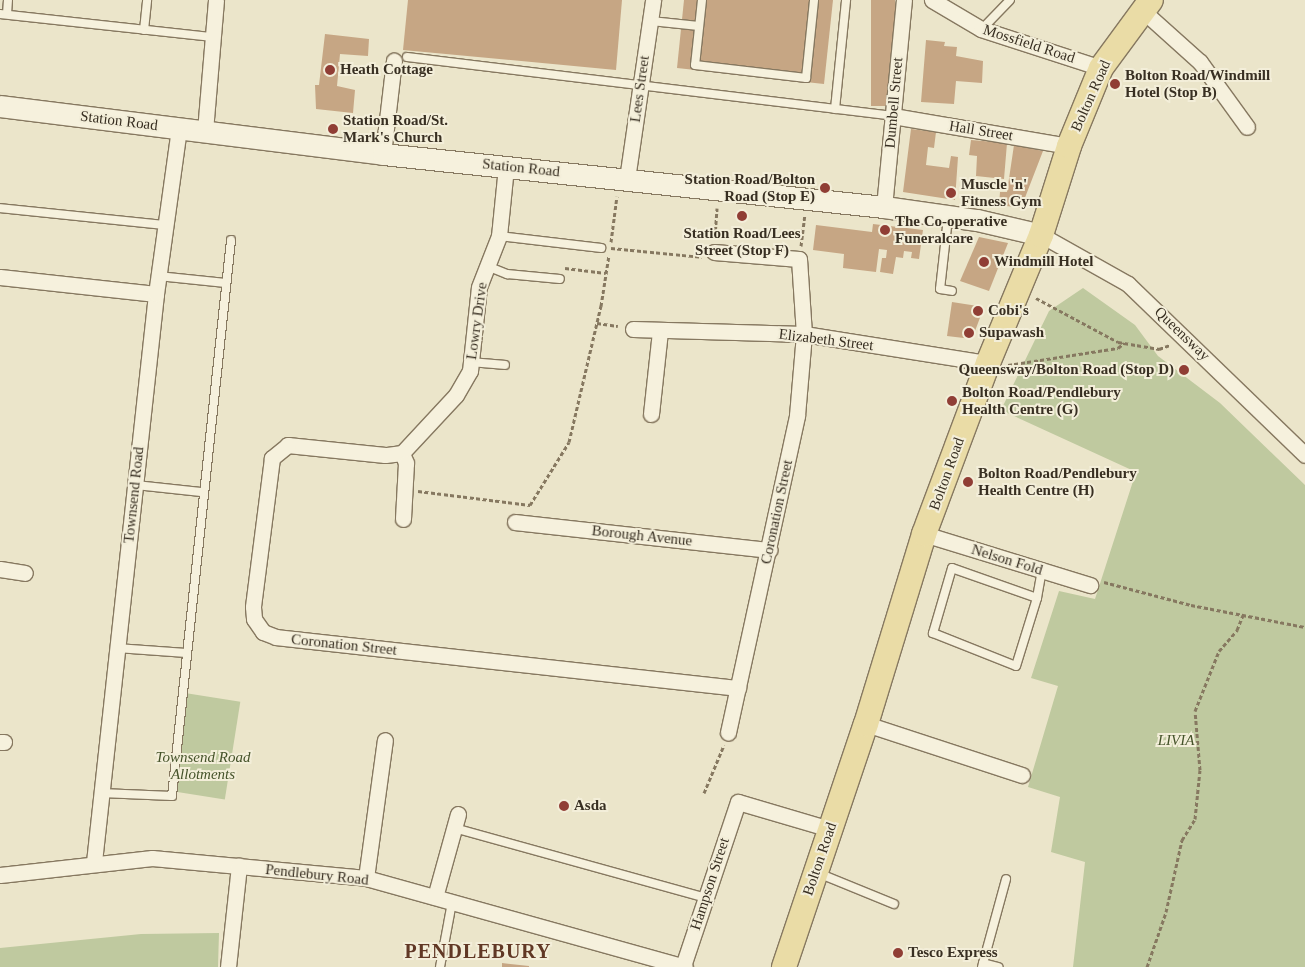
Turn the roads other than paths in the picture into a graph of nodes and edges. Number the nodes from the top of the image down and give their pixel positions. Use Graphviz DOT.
graph roads {
  1 [pos="8,0"];
  2 [pos="147,0"];
  3 [pos="216,0"];
  4 [pos="653,0"];
  5 [pos="702,0"];
  6 [pos="814,0"];
  7 [pos="846,0"];
  8 [pos="904,0"];
  9 [pos="932,0"];
  10 [pos="1010,0"];
  11 [pos="1146,5"];
  12 [pos="3,14"];
  13 [pos="651,21"];
  14 [pos="699,26"];
  15 [pos="982,29"];
  16 [pos="144,30"];
  17 [pos="213,37"];
  18 [pos="401,59"];
  19 [pos="1102,68"];
  20 [pos="641,85"];
  21 [pos="0,106"];
  22 [pos="835,109"];
  23 [pos="894,116"];
  24 [pos="1247,128"];
  25 [pos="179,129"];
  26 [pos="205,131"];
  27 [pos="1069,146"];
  28 [pos="383,154"];
  29 [pos="506,167"];
  30 [pos="627,179"];
  31 [pos="884,207"];
  32 [pos="0,208"];
  33 [pos="948,216"];
  34 [pos="164,225"];
  35 [pos="1041,235"];
  36 [pos="499,236"];
  37 [pos="231,240"];
  38 [pos="601,248"];
  39 [pos="714,252"];
  40 [pos="487,266"];
  41 [pos="158,276"];
  42 [pos="0,277"];
  43 [pos="560,279"];
  44 [pos="226,282"];
  45 [pos="952,291"];
  46 [pos="156,294"];
  47 [pos="633,329"];
  48 [pos="660,331"];
  49 [pos="804,334"];
  50 [pos="471,362"];
  51 [pos="988,363"];
  52 [pos="505,365"];
  53 [pos="651,414"];
  54 [pos="402,453"];
  55 [pos="1305,455"];
  56 [pos="135,485"];
  57 [pos="202,492"];
  58 [pos="403,519"];
  59 [pos="515,522"];
  60 [pos="924,534"];
  61 [pos="769,550"];
  62 [pos="0,569"];
  63 [pos="1042,570"];
  64 [pos="25,573"];
  65 [pos="1090,585"];
  66 [pos="1037,598"];
  67 [pos="117,648"];
  68 [pos="186,653"];
  69 [pos="738,688"];
  70 [pos="866,724"];
  71 [pos="728,733"];
  72 [pos="385,740"];
  73 [pos="1022,775"];
  74 [pos="101,793"];
  75 [pos="456,821"];
  76 [pos="830,829"];
  77 [pos="94,862"];
  78 [pos="239,866"];
  79 [pos="816,872"];
  80 [pos="0,875"];
  81 [pos="366,878"];
  82 [pos="1006,878"];
  83 [pos="435,897"];
  84 [pos="706,898"];
  85 [pos="452,902"];
  86 [pos="894,904"];
  87 [pos="982,965"];
  88 [pos="787,966"];
  89 [pos="228,967"];
  90 [pos="440,967"];
  91 [pos="684,967"];
  92 [pos="998,967"];
  1 -- 12 [label="lane"];
  2 -- 16 [label="lane"];
  3 -- 17 [label="street"];
  4 -- 13 [label="street, Lees Street"];
  5 -- 14 [label="lane"];
  6 -- 14 [label="lane"];
  7 -- 22 [label="lane"];
  8 -- 23 [label="street, Dumbell Street"];
  9 -- 15 [label="street, Mossfield Road"];
  10 -- 15 [label="lane"];
  11 -- 19 [label="main road, Bolton Road"];
  11 -- 24 [label="street"];
  12 -- 16 [label="lane"];
  13 -- 14 [label="lane"];
  13 -- 20 [label="street, Lees Street"];
  15 -- 19 [label="street, Mossfield Road"];
  16 -- 17 [label="lane"];
  17 -- 26 [label="street"];
  18 -- 20 [label="lane"];
  18 -- 28 [label="street"];
  19 -- 27 [label="main road, Bolton Road"];
  20 -- 22 [label="lane"];
  20 -- 30 [label="street, Lees Street"];
  21 -- 25 [label="main road, Station Road"];
  22 -- 23 [label="lane"];
  23 -- 27 [label="street, Hall Street"];
  23 -- 31 [label="street, Dumbell Street"];
  25 -- 26 [label="main road, Station Road"];
  25 -- 34 [label="street, Townsend Road"];
  26 -- 28 [label="main road, Station Road"];
  27 -- 35 [label="main road, Bolton Road"];
  28 -- 29 [label="main road, Station Road"];
  29 -- 30 [label="main road, Station Road"];
  29 -- 36 [label="street, Lowry Drive"];
  30 -- 31 [label="main road, Station Road"];
  31 -- 33 [label="main road, Station Road"];
  32 -- 34 [label="lane"];
  33 -- 35 [label="main road, Station Road"];
  33 -- 45 [label="lane"];
  34 -- 41 [label="street, Townsend Road"];
  35 -- 51 [label="main road, Bolton Road"];
  35 -- 55 [label="street, Queensway"];
  36 -- 38 [label="lane"];
  36 -- 40 [label="street, Lowry Drive"];
  37 -- 44 [label="lane"];
  39 -- 49 [label="street, Coronation Street"];
  40 -- 43 [label="lane"];
  40 -- 50 [label="street, Lowry Drive"];
  41 -- 44 [label="lane"];
  41 -- 46 [label="street, Townsend Road"];
  42 -- 46 [label="street"];
  44 -- 57 [label="lane"];
  46 -- 56 [label="street, Townsend Road"];
  47 -- 48 [label="street, Elizabeth Street"];
  48 -- 49 [label="street, Elizabeth Street"];
  48 -- 53 [label="street"];
  49 -- 51 [label="street, Elizabeth Street"];
  49 -- 61 [label="street, Coronation Street"];
  50 -- 52 [label="lane"];
  50 -- 54 [label="street, Lowry Drive"];
  51 -- 60 [label="main road, Bolton Road"];
  54 -- 58 [label="street"];
  54 -- 69 [label="street, Coronation Street"];
  56 -- 57 [label="lane"];
  56 -- 67 [label="street, Townsend Road"];
  57 -- 68 [label="lane"];
  59 -- 61 [label="street, Borough Avenue"];
  60 -- 63 [label="street, Nelson Fold"];
  60 -- 70 [label="main road, Bolton Road"];
  61 -- 69 [label="street, Coronation Street"];
  62 -- 64 [label="street"];
  63 -- 65 [label="street, Nelson Fold"];
  63 -- 66 [label="lane"];
  66 -- 66 [label="lane"];
  67 -- 68 [label="lane"];
  67 -- 74 [label="street, Townsend Road"];
  68 -- 74 [label="lane"];
  69 -- 71 [label="street, Coronation Street"];
  70 -- 73 [label="street"];
  70 -- 76 [label="main road, Bolton Road"];
  72 -- 81 [label="street"];
  74 -- 77 [label="street, Townsend Road"];
  75 -- 83 [label="street"];
  75 -- 84 [label="lane"];
  76 -- 79 [label="main road, Bolton Road"];
  76 -- 84 [label="street, Hampson Street"];
  77 -- 78 [label="street, Pendlebury Road"];
  77 -- 80 [label="street, Pendlebury Road"];
  78 -- 81 [label="street, Pendlebury Road"];
  78 -- 89 [label="street"];
  79 -- 86 [label="lane"];
  79 -- 88 [label="main road, Bolton Road"];
  81 -- 83 [label="street, Pendlebury Road"];
  82 -- 87 [label="lane"];
  83 -- 85 [label="street, Pendlebury Road"];
  84 -- 91 [label="street, Hampson Street"];
  85 -- 90 [label="lane"];
  85 -- 91 [label="street, Pendlebury Road"];
  87 -- 92 [label="lane"];
}
